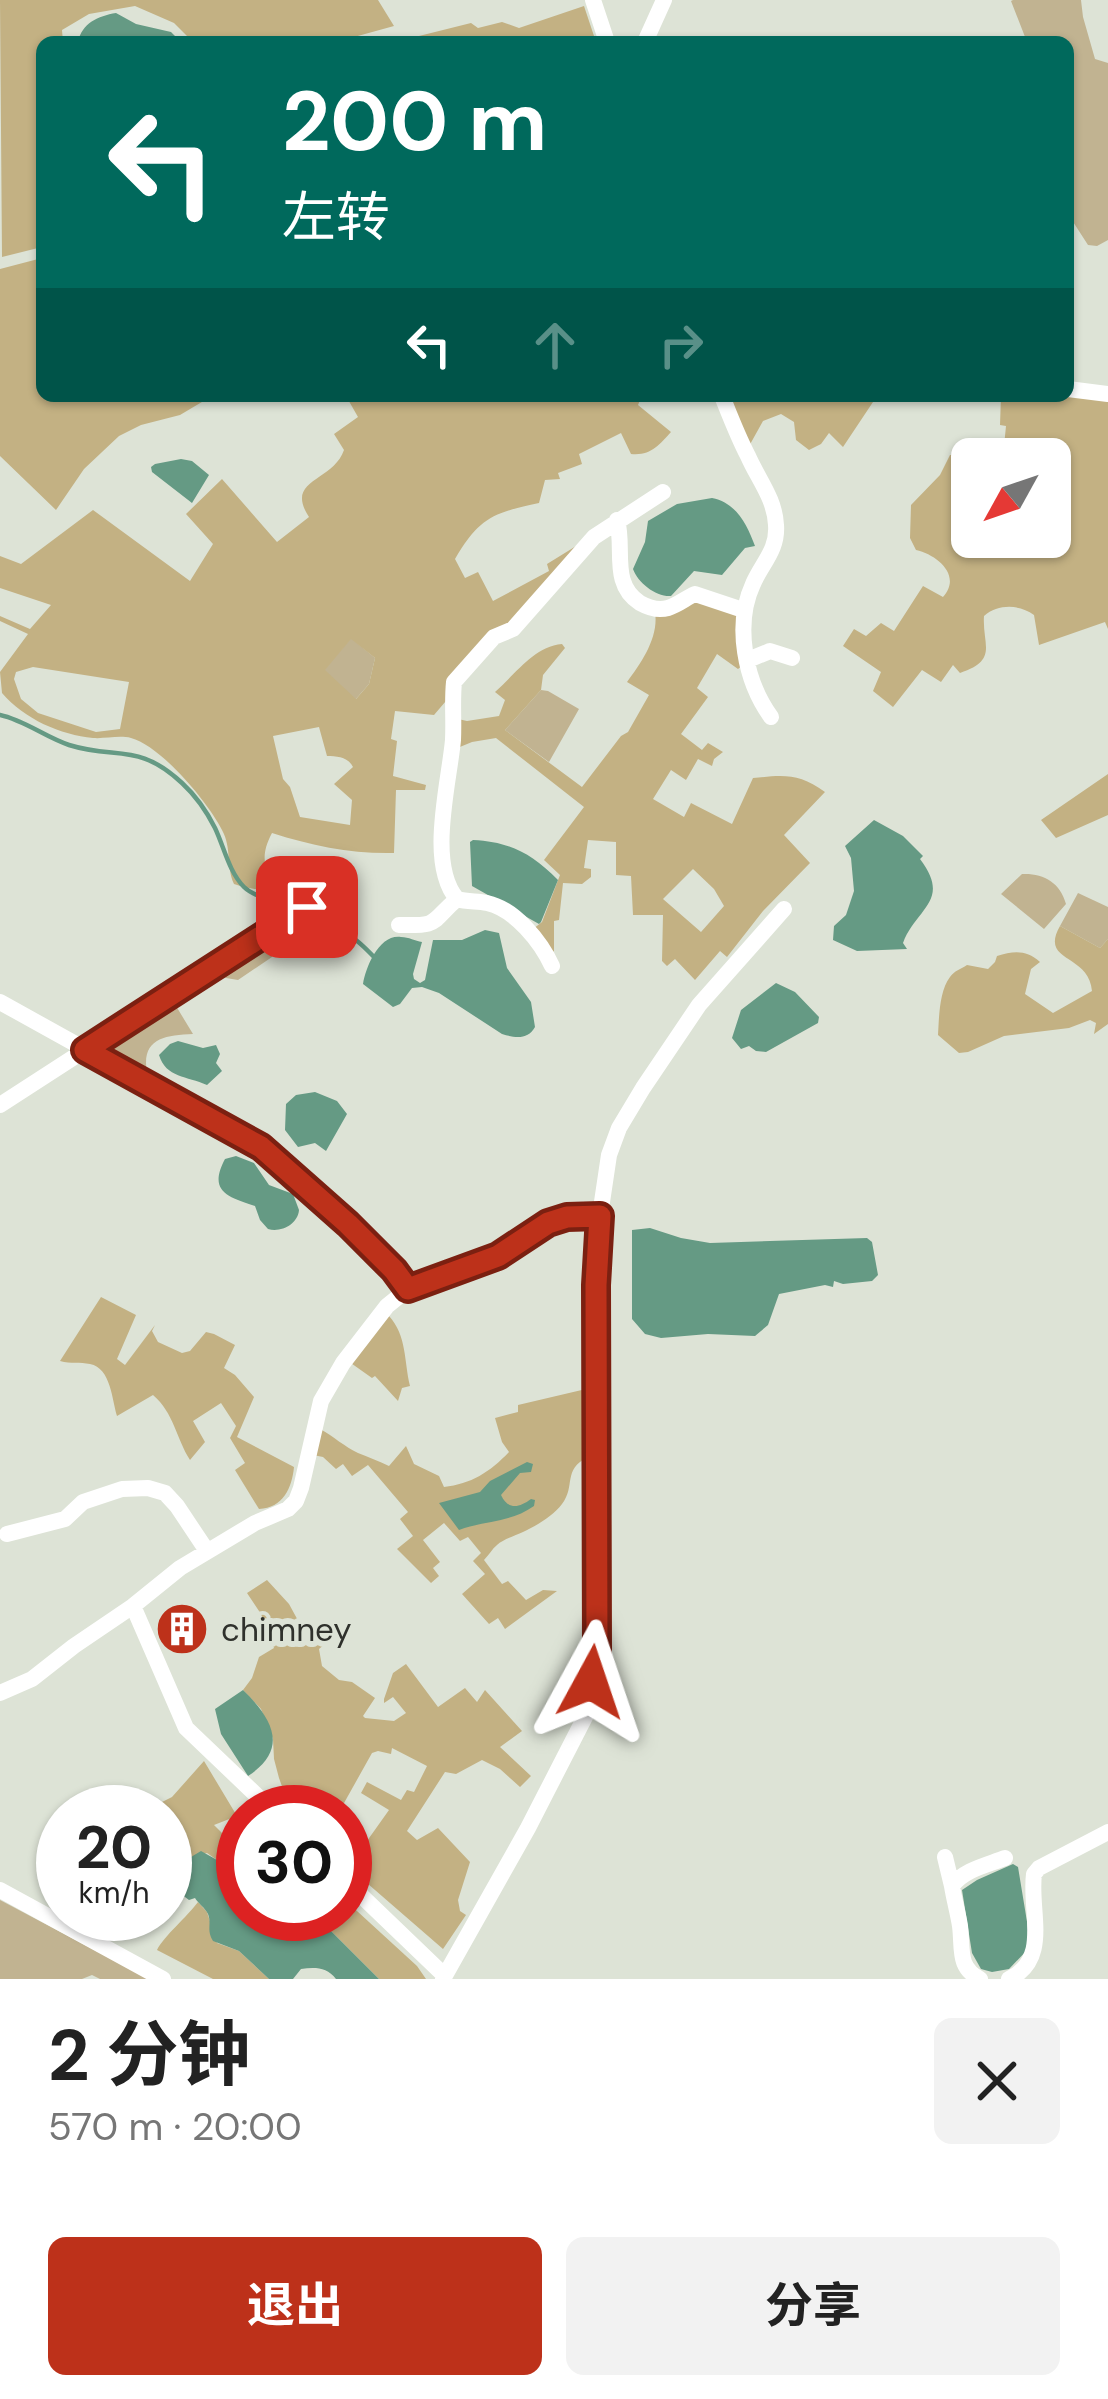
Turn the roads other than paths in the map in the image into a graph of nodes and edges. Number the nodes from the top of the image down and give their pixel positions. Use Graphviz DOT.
graph roads {
  1 [pos="593,0"];
  2 [pos="664,0"];
  3 [pos="605,36"];
  4 [pos="648,36"];
  5 [pos="1074,390"];
  6 [pos="1108,394"];
  7 [pos="725,402"];
  8 [pos="663,492"];
  9 [pos="617,520"];
  10 [pos="743,610"];
  11 [pos="792,658"];
  12 [pos="748,660"];
  13 [pos="772,717"];
  14 [pos="457,899"];
  15 [pos="784,909"];
  16 [pos="399,925"];
  17 [pos="335,926"];
  18 [pos="552,967"];
  19 [pos="0,1002"];
  20 [pos="85,1050"];
  21 [pos="0,1105"];
  22 [pos="600,1216"];
  23 [pos="408,1289"];
  24 [pos="7,1534"];
  25 [pos="207,1551"];
  26 [pos="134,1606"];
  27 [pos="0,1693"];
  28 [pos="246,1785"];
  29 [pos="1108,1832"];
  30 [pos="945,1857"];
  31 [pos="1005,1858"];
  32 [pos="952,1886"];
  33 [pos="0,1889"];
  34 [pos="372,1906"];
  35 [pos="444,1977"];
  36 [pos="1020,1977"];
  37 [pos="164,1979"];
  38 [pos="980,1979"];
  1 -- 3 [label="street"];
  2 -- 4 [label="street"];
  5 -- 6 [label="street"];
  7 -- 10 [label="street"];
  8 -- 9 [label="street"];
  9 -- 10 [label="street"];
  9 -- 14 [label="street"];
  10 -- 12 [label="street"];
  11 -- 12 [label="street"];
  12 -- 13 [label="street"];
  14 -- 16 [label="street"];
  14 -- 18 [label="street"];
  15 -- 22 [label="street"];
  17 -- 20 [label="street"];
  19 -- 20 [label="street"];
  20 -- 21 [label="street"];
  20 -- 23 [label="street"];
  22 -- 23 [label="street"];
  22 -- 35 [label="street"];
  23 -- 25 [label="street"];
  24 -- 25 [label="street"];
  25 -- 26 [label="street"];
  26 -- 27 [label="street"];
  26 -- 28 [label="street"];
  29 -- 36 [label="street"];
  30 -- 32 [label="street"];
  31 -- 32 [label="street"];
  32 -- 38 [label="street"];
  33 -- 37 [label="street"];
  34 -- 35 [label="street"];
}
